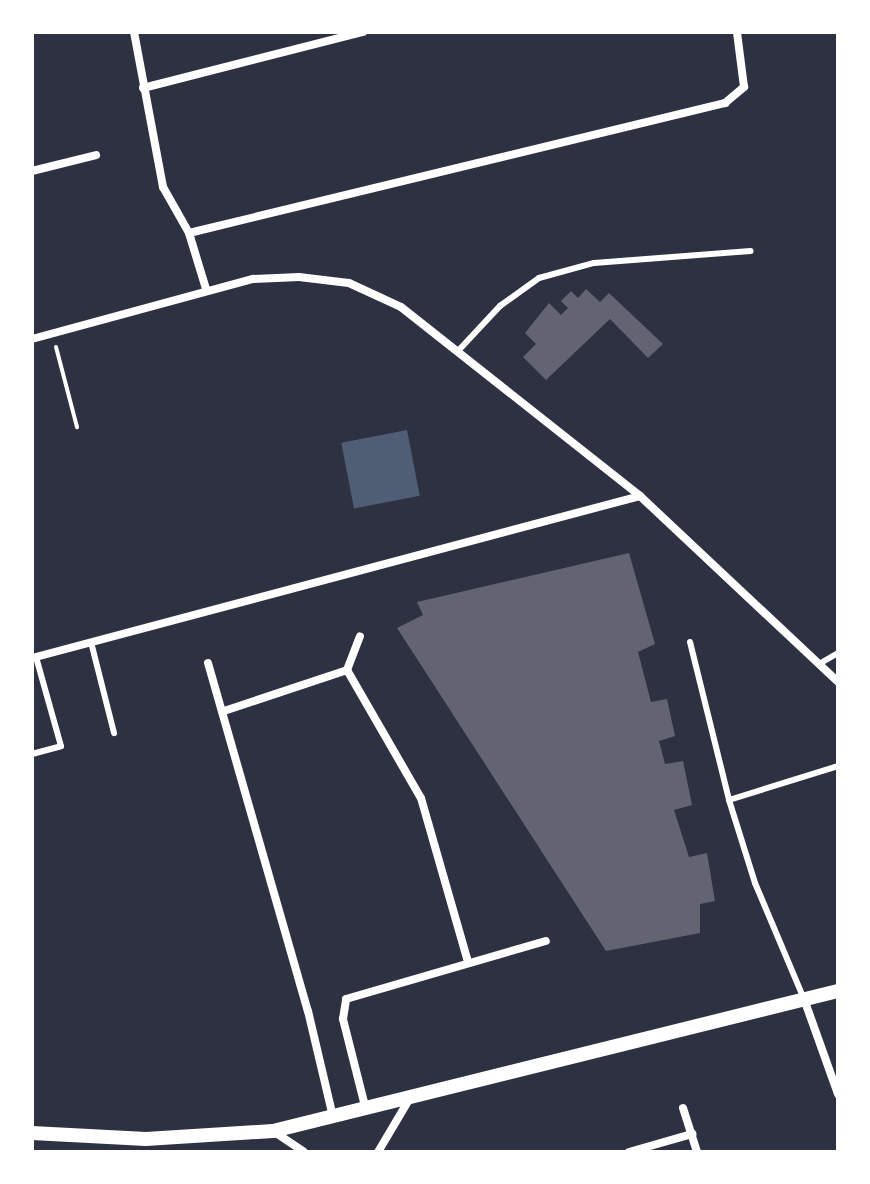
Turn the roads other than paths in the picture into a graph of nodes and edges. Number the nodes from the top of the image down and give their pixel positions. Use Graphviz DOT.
graph roads {
  1 [pos="134,32"];
  2 [pos="363,32"];
  3 [pos="737,32"];
  4 [pos="143,88"];
  5 [pos="96,155"];
  6 [pos="32,171"];
  7 [pos="189,233"];
  8 [pos="751,251"];
  9 [pos="206,289"];
  10 [pos="32,339"];
  11 [pos="458,351"];
  12 [pos="640,496"];
  13 [pos="360,636"];
  14 [pos="91,642"];
  15 [pos="690,642"];
  16 [pos="838,653"];
  17 [pos="34,657"];
  18 [pos="208,663"];
  19 [pos="819,664"];
  20 [pos="347,670"];
  21 [pos="838,682"];
  22 [pos="224,711"];
  23 [pos="114,733"];
  24 [pos="32,754"];
  25 [pos="838,766"];
  26 [pos="729,800"];
  27 [pos="546,941"];
  28 [pos="468,962"];
  29 [pos="838,991"];
  30 [pos="804,999"];
  31 [pos="838,1094"];
  32 [pos="411,1096"];
  33 [pos="683,1108"];
  34 [pos="366,1111"];
  35 [pos="333,1117"];
  36 [pos="273,1131"];
  37 [pos="32,1133"];
  38 [pos="692,1134"];
  39 [pos="304,1152"];
  40 [pos="378,1152"];
  41 [pos="629,1152"];
  42 [pos="697,1152"];
  1 -- 4 [label="street"];
  2 -- 4 [label="street"];
  3 -- 7 [label="street"];
  4 -- 7 [label="street"];
  5 -- 6 [label="street"];
  7 -- 9 [label="street"];
  8 -- 11 [label="lane"];
  9 -- 10 [label="street"];
  9 -- 11 [label="street"];
  11 -- 12 [label="street"];
  12 -- 14 [label="street"];
  12 -- 19 [label="street"];
  13 -- 20 [label="street"];
  14 -- 17 [label="street"];
  14 -- 23 [label="lane"];
  15 -- 26 [label="lane"];
  16 -- 19 [label="lane"];
  17 -- 24 [label="lane"];
  18 -- 22 [label="street"];
  19 -- 21 [label="street"];
  20 -- 22 [label="street"];
  20 -- 28 [label="street"];
  22 -- 35 [label="street"];
  25 -- 26 [label="lane"];
  26 -- 30 [label="lane"];
  27 -- 28 [label="street"];
  28 -- 34 [label="street"];
  29 -- 30 [label="street"];
  30 -- 31 [label="street"];
  30 -- 32 [label="street"];
  32 -- 34 [label="street"];
  32 -- 40 [label="street"];
  33 -- 38 [label="street"];
  34 -- 35 [label="street"];
  35 -- 36 [label="street"];
  36 -- 37 [label="street"];
  36 -- 39 [label="street"];
  38 -- 41 [label="street"];
  38 -- 42 [label="street"];
}
